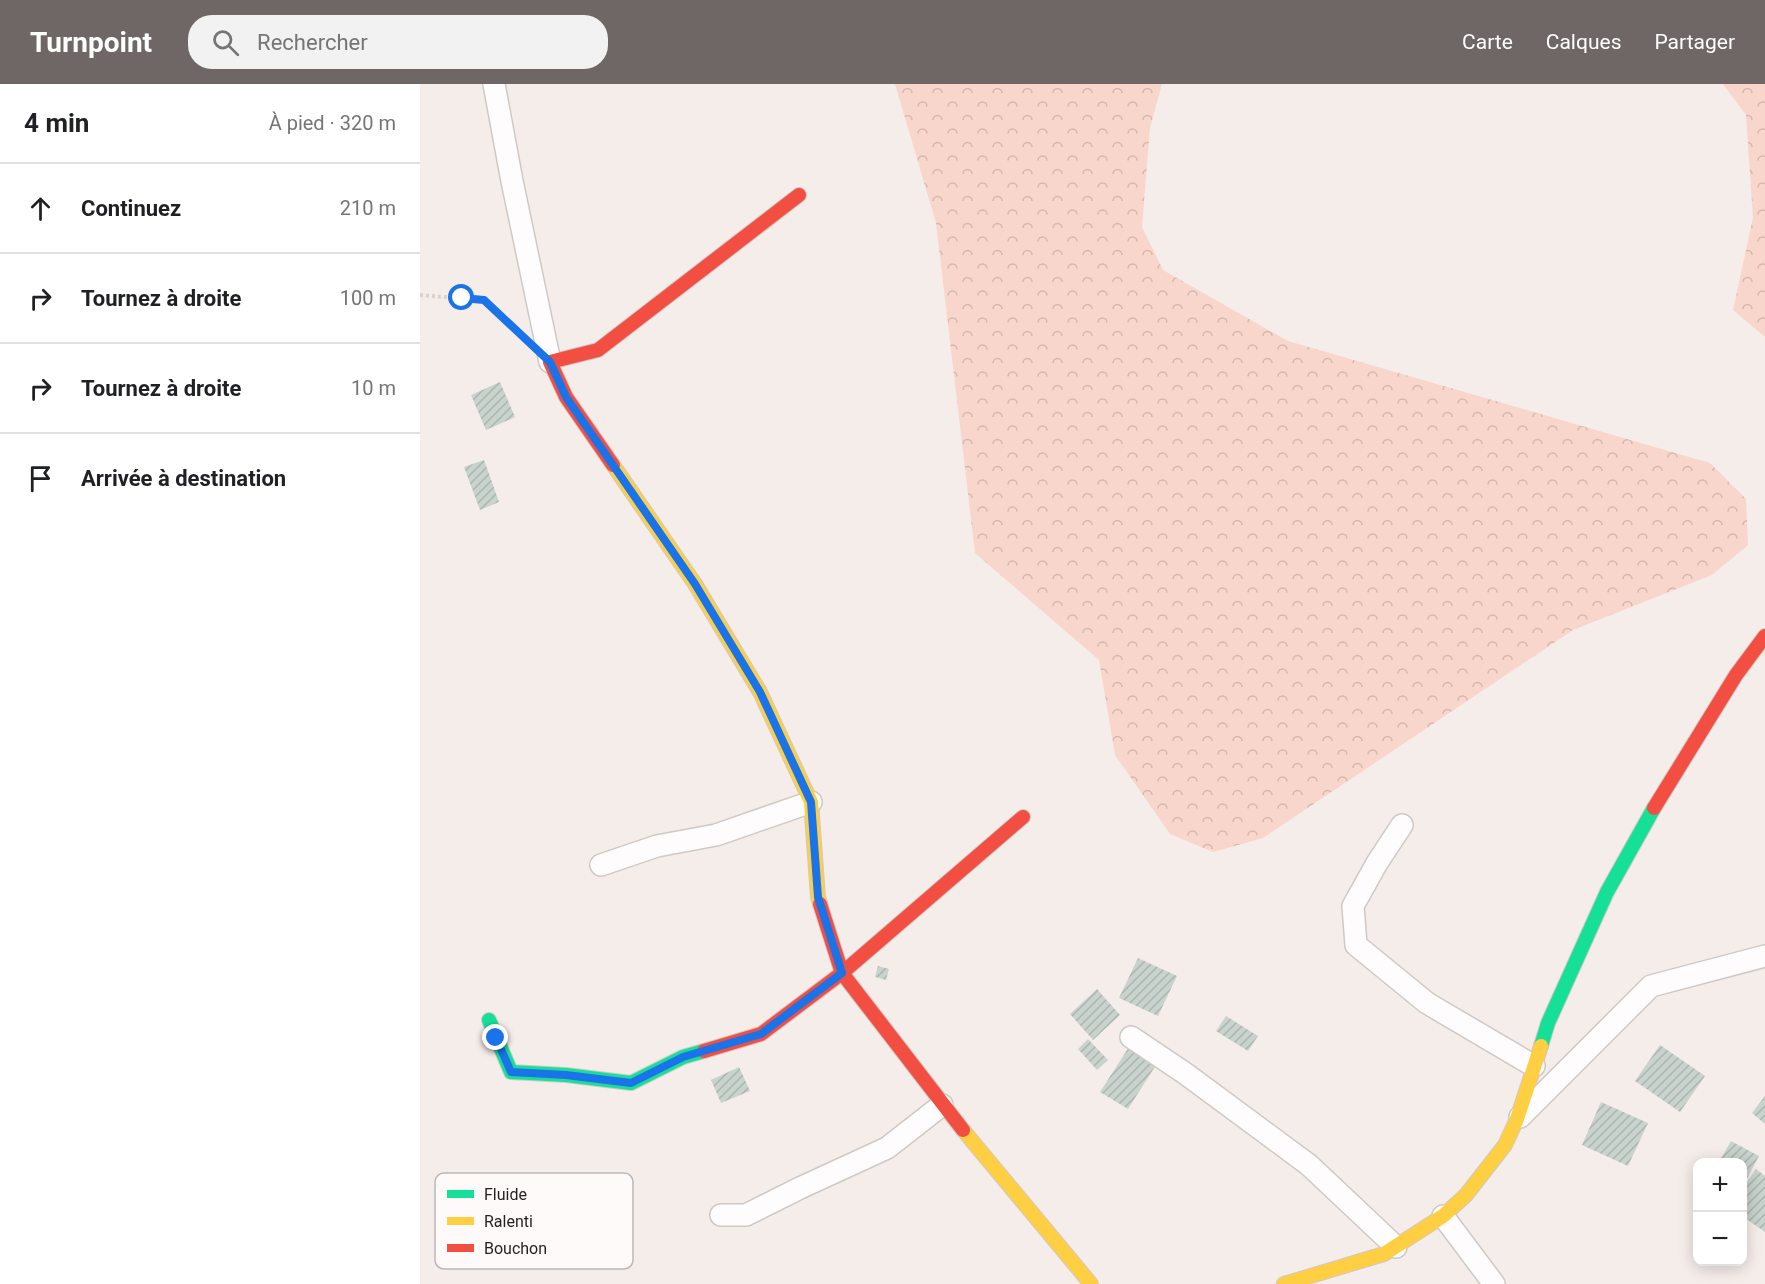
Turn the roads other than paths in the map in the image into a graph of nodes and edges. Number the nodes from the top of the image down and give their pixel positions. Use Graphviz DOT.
graph roads {
  1 [pos="494,84"];
  2 [pos="799,195"];
  3 [pos="550,362"];
  4 [pos="1765,636"];
  5 [pos="811,802"];
  6 [pos="1023,817"];
  7 [pos="1402,825"];
  8 [pos="601,865"];
  9 [pos="1765,956"];
  10 [pos="842,973"];
  11 [pos="489,1020"];
  12 [pos="1131,1037"];
  13 [pos="1534,1066"];
  14 [pos="942,1105"];
  15 [pos="1517,1119"];
  16 [pos="721,1215"];
  17 [pos="1443,1216"];
  18 [pos="1396,1246"];
  19 [pos="1091,1284"];
  20 [pos="1284,1284"];
  21 [pos="1494,1284"];
  1 -- 3 [label="street"];
  2 -- 3 [label="street"];
  3 -- 5 [label="street"];
  4 -- 13 [label="street"];
  5 -- 8 [label="street"];
  5 -- 10 [label="street"];
  6 -- 10 [label="street"];
  7 -- 13 [label="street"];
  9 -- 15 [label="street"];
  10 -- 11 [label="street"];
  10 -- 14 [label="street"];
  12 -- 18 [label="street"];
  13 -- 15 [label="street"];
  14 -- 16 [label="street"];
  14 -- 19 [label="street"];
  15 -- 17 [label="street"];
  17 -- 18 [label="street"];
  17 -- 21 [label="street"];
  18 -- 20 [label="street"];
}
